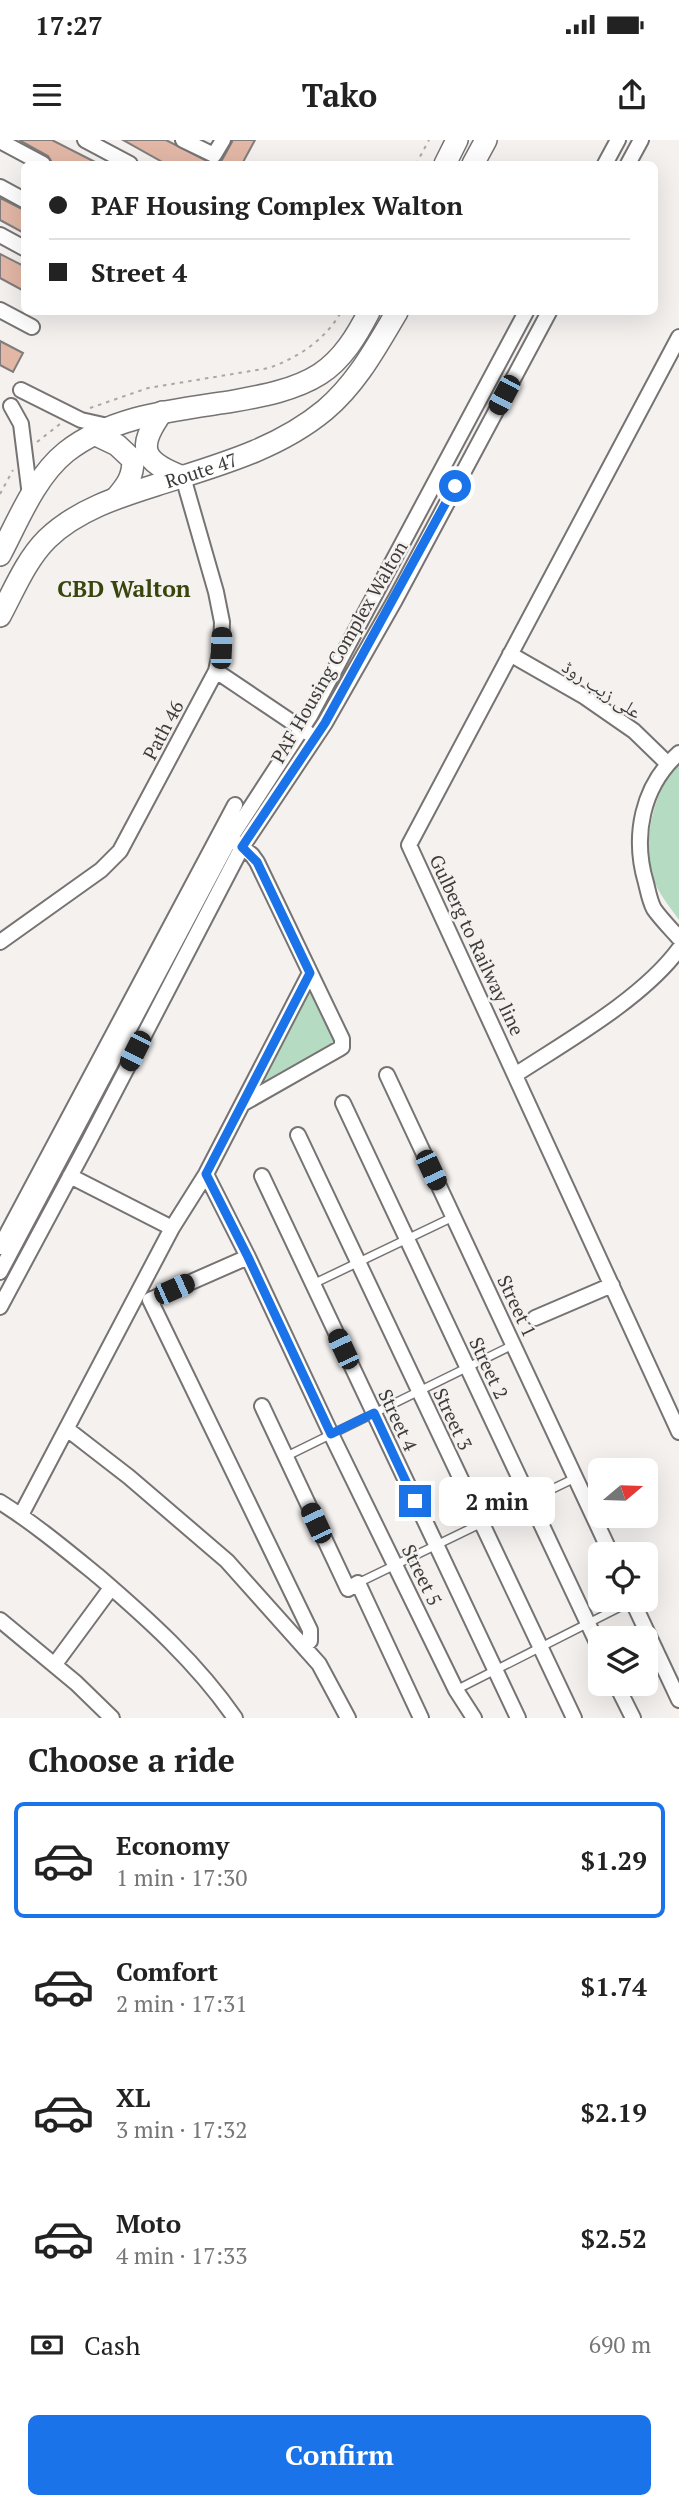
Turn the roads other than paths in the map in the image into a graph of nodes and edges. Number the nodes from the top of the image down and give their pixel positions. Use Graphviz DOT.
graph roads {
  1 [pos="85,140"];
  2 [pos="183,140"];
  3 [pos="223,140"];
  4 [pos="457,140"];
  5 [pos="486,140"];
  6 [pos="618,140"];
  7 [pos="641,140"];
  8 [pos="0,141"];
  9 [pos="37,161"];
  10 [pos="124,161"];
  11 [pos="446,161"];
  12 [pos="475,161"];
  13 [pos="607,161"];
  14 [pos="630,161"];
  15 [pos="0,187"];
  16 [pos="21,198"];
  17 [pos="0,235"];
  18 [pos="21,246"];
  19 [pos="0,310"];
  20 [pos="367,315"];
  21 [pos="395,315"];
  22 [pos="524,315"];
  23 [pos="547,315"];
  24 [pos="32,327"];
  25 [pos="679,337"];
  26 [pos="21,390"];
  27 [pos="11,406"];
  28 [pos="162,412"];
  29 [pos="103,431"];
  30 [pos="183,477"];
  31 [pos="31,498"];
  32 [pos="116,498"];
  33 [pos="0,555"];
  34 [pos="0,615"];
  35 [pos="510,654"];
  36 [pos="216,671"];
  37 [pos="302,727"];
  38 [pos="315,738"];
  39 [pos="679,753"];
  40 [pos="667,763"];
  41 [pos="235,805"];
  42 [pos="230,840"];
  43 [pos="679,939"];
  44 [pos="0,942"];
  45 [pos="679,949"];
  46 [pos="310,973"];
  47 [pos="387,1075"];
  48 [pos="515,1075"];
  49 [pos="342,1103"];
  50 [pos="243,1104"];
  51 [pos="298,1135"];
  52 [pos="206,1174"];
  53 [pos="70,1176"];
  54 [pos="262,1176"];
  55 [pos="453,1217"];
  56 [pos="172,1228"];
  57 [pos="407,1239"];
  58 [pos="0,1247"];
  59 [pos="248,1257"];
  60 [pos="358,1262"];
  61 [pos="0,1272"];
  62 [pos="313,1284"];
  63 [pos="612,1285"];
  64 [pos="145,1297"];
  65 [pos="0,1307"];
  66 [pos="535,1318"];
  67 [pos="513,1345"];
  68 [pos="467,1367"];
  69 [pos="419,1391"];
  70 [pos="262,1406"];
  71 [pos="374,1413"];
  72 [pos="67,1429"];
  73 [pos="679,1432"];
  74 [pos="331,1434"];
  75 [pos="285,1457"];
  76 [pos="575,1478"];
  77 [pos="530,1500"];
  78 [pos="0,1502"];
  79 [pos="21,1515"];
  80 [pos="482,1523"];
  81 [pos="605,1542"];
  82 [pos="436,1545"];
  83 [pos="396,1565"];
  84 [pos="358,1583"];
  85 [pos="111,1588"];
  86 [pos="610,1612"];
  87 [pos="639,1612"];
  88 [pos="0,1620"];
  89 [pos="588,1623"];
  90 [pos="589,1626"];
  91 [pos="303,1646"];
  92 [pos="540,1648"];
  93 [pos="55,1664"];
  94 [pos="495,1671"];
  95 [pos="456,1690"];
  96 [pos="622,1696"];
  97 [pos="679,1700"];
  98 [pos="112,1718"];
  99 [pos="234,1718"];
  100 [pos="348,1718"];
  101 [pos="421,1718"];
  102 [pos="474,1718"];
  103 [pos="518,1718"];
  104 [pos="575,1718"];
  105 [pos="633,1718"];
  1 -- 10 [label="street"];
  2 -- 3 [label="street"];
  4 -- 11 [label="street"];
  5 -- 12 [label="street"];
  6 -- 13 [label="street"];
  7 -- 14 [label="street"];
  8 -- 9 [label="street"];
  15 -- 16 [label="street"];
  17 -- 18 [label="street"];
  19 -- 24 [label="street"];
  20 -- 28 [label="street"];
  21 -- 30 [label="street, Route 47"];
  22 -- 37 [label="street, PAF Housing Complex Walton"];
  23 -- 38 [label="street, PAF Housing Complex Walton"];
  25 -- 35 [label="street, Gulberg to Railway line"];
  26 -- 29 [label="street"];
  27 -- 31 [label="street"];
  28 -- 29 [label="street"];
  28 -- 30 [label="street"];
  29 -- 31 [label="street"];
  29 -- 32 [label="street"];
  30 -- 32 [label="street, Route 47"];
  30 -- 36 [label="street, Path 46"];
  31 -- 33 [label="street"];
  32 -- 34 [label="street, Route 47"];
  35 -- 40 [label="street, علی زیب روڈ"];
  35 -- 48 [label="street, Gulberg to Railway line"];
  36 -- 37 [label="street"];
  36 -- 44 [label="street, Path 46"];
  37 -- 38 [label="street"];
  37 -- 42 [label="street, PAF Housing Complex Walton"];
  38 -- 42 [label="street, PAF Housing Complex Walton"];
  39 -- 40 [label="street"];
  40 -- 43 [label="street"];
  41 -- 42 [label="street"];
  42 -- 46 [label="street"];
  42 -- 53 [label="street, PAF Housing Complex Walton"];
  42 -- 58 [label="street"];
  42 -- 61 [label="street, PAF Housing Complex Walton"];
  45 -- 48 [label="street"];
  46 -- 50 [label="street"];
  46 -- 50 [label="street"];
  47 -- 55 [label="street, Street 1"];
  48 -- 63 [label="street, Gulberg to Railway line"];
  49 -- 57 [label="street, Street 2"];
  50 -- 52 [label="street"];
  51 -- 60 [label="street, Street 3"];
  52 -- 56 [label="street"];
  52 -- 59 [label="street, Street 5"];
  53 -- 56 [label="street"];
  53 -- 65 [label="street, PAF Housing Complex Walton"];
  54 -- 62 [label="street, Street 4"];
  55 -- 57 [label="lane"];
  55 -- 67 [label="street, Street 1"];
  56 -- 64 [label="street"];
  57 -- 60 [label="lane"];
  57 -- 68 [label="street, Street 2"];
  59 -- 64 [label="street"];
  59 -- 74 [label="street, Street 5"];
  60 -- 62 [label="lane"];
  60 -- 69 [label="street, Street 3"];
  62 -- 71 [label="street, Street 4"];
  63 -- 66 [label="street"];
  63 -- 73 [label="street, Gulberg to Railway line"];
  64 -- 72 [label="street"];
  64 -- 91 [label="street"];
  67 -- 68 [label="lane"];
  67 -- 76 [label="street, Street 1"];
  68 -- 69 [label="lane"];
  68 -- 77 [label="street, Street 2"];
  69 -- 71 [label="lane"];
  69 -- 80 [label="street, Street 3"];
  70 -- 75 [label="street"];
  71 -- 74 [label="lane"];
  71 -- 82 [label="street, Street 4"];
  72 -- 79 [label="street"];
  72 -- 91 [label="street"];
  74 -- 75 [label="lane"];
  74 -- 83 [label="street, Street 5"];
  75 -- 84 [label="street"];
  76 -- 77 [label="lane"];
  76 -- 81 [label="street, Street 1"];
  77 -- 80 [label="lane"];
  77 -- 89 [label="street, Street 2"];
  78 -- 79 [label="street"];
  79 -- 85 [label="street"];
  80 -- 82 [label="lane"];
  80 -- 92 [label="street, Street 3"];
  82 -- 83 [label="lane"];
  82 -- 94 [label="street, Street 4"];
  83 -- 84 [label="lane"];
  83 -- 95 [label="street, Street 5"];
  84 -- 101 [label="street"];
  85 -- 93 [label="street"];
  85 -- 99 [label="street"];
  86 -- 89 [label="lane"];
  87 -- 97 [label="street"];
  88 -- 93 [label="street"];
  89 -- 90 [label="street, Street 2"];
  89 -- 92 [label="lane"];
  91 -- 100 [label="street"];
  92 -- 94 [label="lane"];
  92 -- 104 [label="street, Street 3"];
  93 -- 98 [label="street"];
  94 -- 95 [label="lane"];
  94 -- 103 [label="street, Street 4"];
  95 -- 102 [label="street, Street 5"];
  96 -- 105 [label="street"];
}
